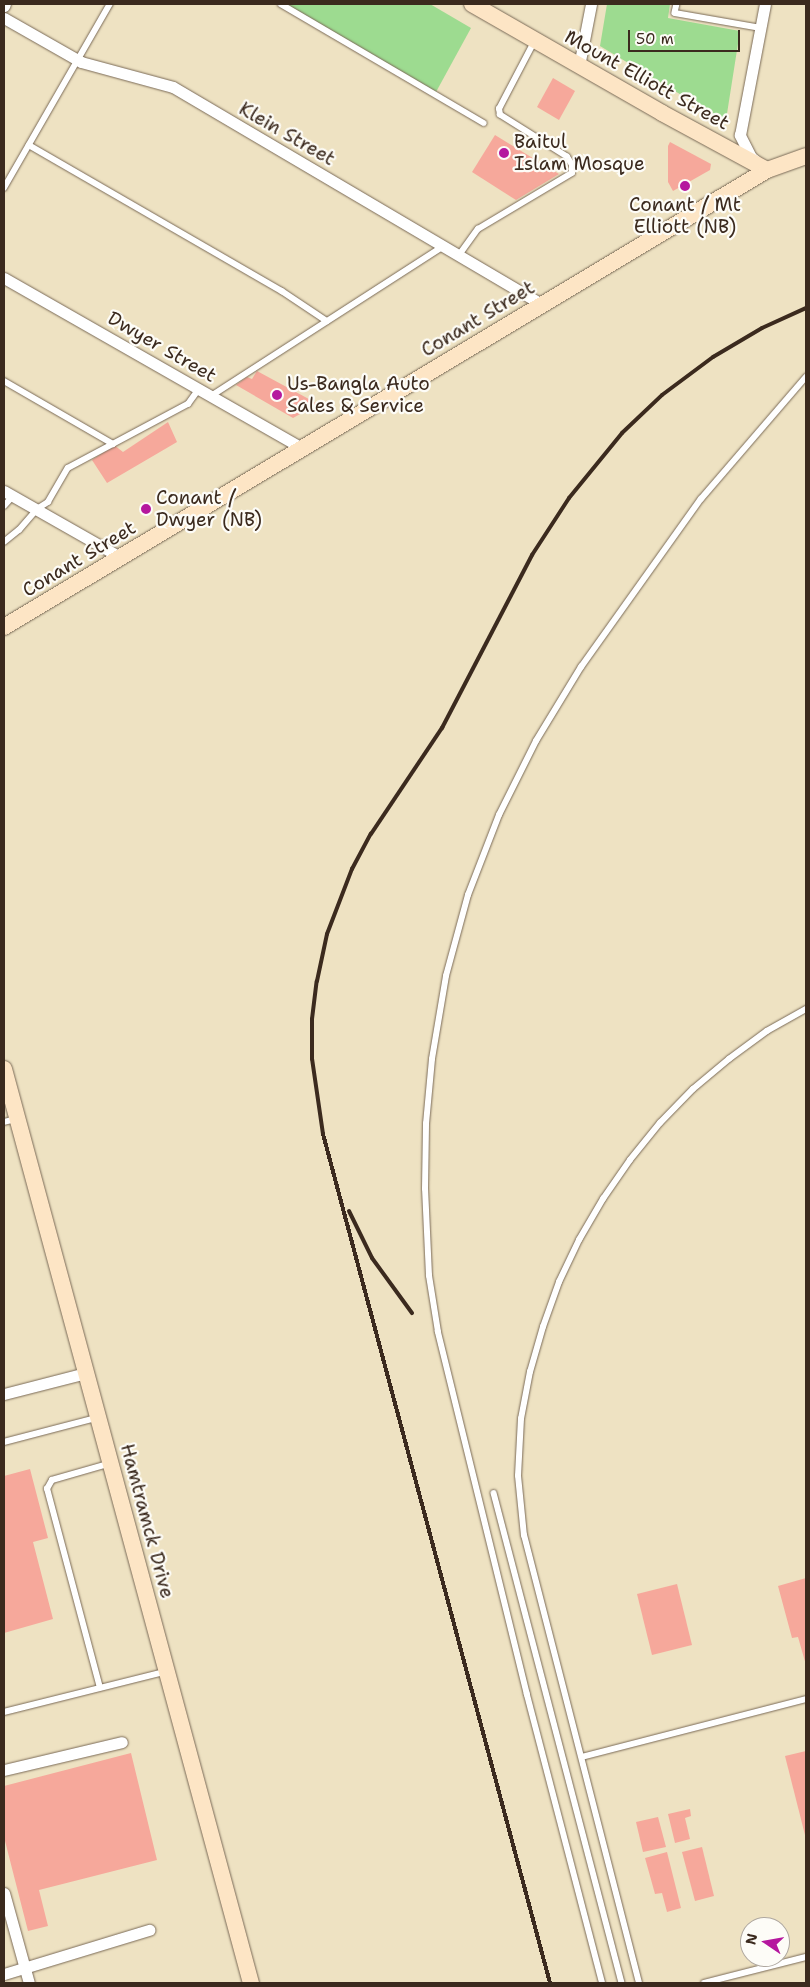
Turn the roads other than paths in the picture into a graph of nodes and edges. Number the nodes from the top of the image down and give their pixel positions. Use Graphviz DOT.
graph roads {
  1 [pos="110,4"];
  2 [pos="281,4"];
  3 [pos="472,4"];
  4 [pos="591,4"];
  5 [pos="677,4"];
  6 [pos="765,4"];
  7 [pos="4,18"];
  8 [pos="761,28"];
  9 [pos="535,40"];
  10 [pos="78,60"];
  11 [pos="579,66"];
  12 [pos="484,123"];
  13 [pos="29,145"];
  14 [pos="806,156"];
  15 [pos="768,170"];
  16 [pos="4,188"];
  17 [pos="444,246"];
  18 [pos="459,255"];
  19 [pos="4,278"];
  20 [pos="542,304"];
  21 [pos="327,321"];
  22 [pos="806,378"];
  23 [pos="4,382"];
  24 [pos="199,389"];
  25 [pos="211,396"];
  26 [pos="113,444"];
  27 [pos="302,448"];
  28 [pos="8,493"];
  29 [pos="4,506"];
  30 [pos="37,509"];
  31 [pos="4,542"];
  32 [pos="120,557"];
  33 [pos="4,627"];
  34 [pos="806,1009"];
  35 [pos="4,1073"];
  36 [pos="10,1121"];
  37 [pos="86,1373"];
  38 [pos="4,1394"];
  39 [pos="98,1418"];
  40 [pos="4,1442"];
  41 [pos="110,1463"];
  42 [pos="494,1493"];
  43 [pos="166,1671"];
  44 [pos="100,1688"];
  45 [pos="806,1699"];
  46 [pos="4,1712"];
  47 [pos="122,1742"];
  48 [pos="582,1758"];
  49 [pos="4,1770"];
  50 [pos="4,1893"];
  51 [pos="149,1930"];
  52 [pos="806,1958"];
  53 [pos="25,1968"];
  54 [pos="4,1974"];
  55 [pos="29,1983"];
  56 [pos="251,1983"];
  57 [pos="602,1983"];
  58 [pos="622,1983"];
  59 [pos="640,1983"];
  60 [pos="704,1983"];
  1 -- 10 [label="lane"];
  2 -- 12 [label="lane"];
  3 -- 9 [label="main road, Mount Elliott Street"];
  4 -- 11 [label="street"];
  5 -- 8 [label="lane"];
  6 -- 8 [label="street"];
  7 -- 10 [label="street, Klein Street"];
  8 -- 15 [label="street"];
  9 -- 11 [label="main road, Mount Elliott Street"];
  9 -- 18 [label="lane"];
  10 -- 13 [label="lane"];
  10 -- 17 [label="street, Klein Street"];
  11 -- 15 [label="main road, Mount Elliott Street"];
  13 -- 16 [label="lane"];
  13 -- 21 [label="lane"];
  14 -- 15 [label="main road"];
  15 -- 20 [label="main road, Conant Street"];
  17 -- 18 [label="street, Klein Street"];
  17 -- 21 [label="lane"];
  18 -- 20 [label="street, Klein Street"];
  19 -- 24 [label="street, Dwyer Street"];
  20 -- 27 [label="main road, Conant Street"];
  21 -- 25 [label="lane"];
  22 -- 57 [label="lane"];
  23 -- 26 [label="lane"];
  24 -- 25 [label="street, Dwyer Street"];
  24 -- 26 [label="lane"];
  25 -- 27 [label="street, Dwyer Street"];
  26 -- 30 [label="lane"];
  27 -- 32 [label="main road, Conant Street"];
  28 -- 29 [label="lane"];
  28 -- 30 [label="street"];
  30 -- 31 [label="lane"];
  30 -- 32 [label="street"];
  32 -- 33 [label="main road, Conant Street"];
  34 -- 48 [label="lane"];
  35 -- 36 [label="main road, Hamtramck Drive"];
  36 -- 37 [label="main road, Hamtramck Drive"];
  37 -- 38 [label="street"];
  37 -- 39 [label="main road, Hamtramck Drive"];
  39 -- 40 [label="lane"];
  39 -- 41 [label="main road, Hamtramck Drive"];
  41 -- 43 [label="main road, Hamtramck Drive"];
  41 -- 44 [label="lane"];
  42 -- 58 [label="lane"];
  43 -- 44 [label="lane"];
  43 -- 56 [label="main road, Hamtramck Drive"];
  44 -- 46 [label="lane"];
  45 -- 48 [label="lane"];
  47 -- 49 [label="street"];
  48 -- 59 [label="lane"];
  50 -- 53 [label="street"];
  51 -- 53 [label="street"];
  52 -- 60 [label="lane"];
  53 -- 54 [label="street"];
  53 -- 55 [label="street"];
}
